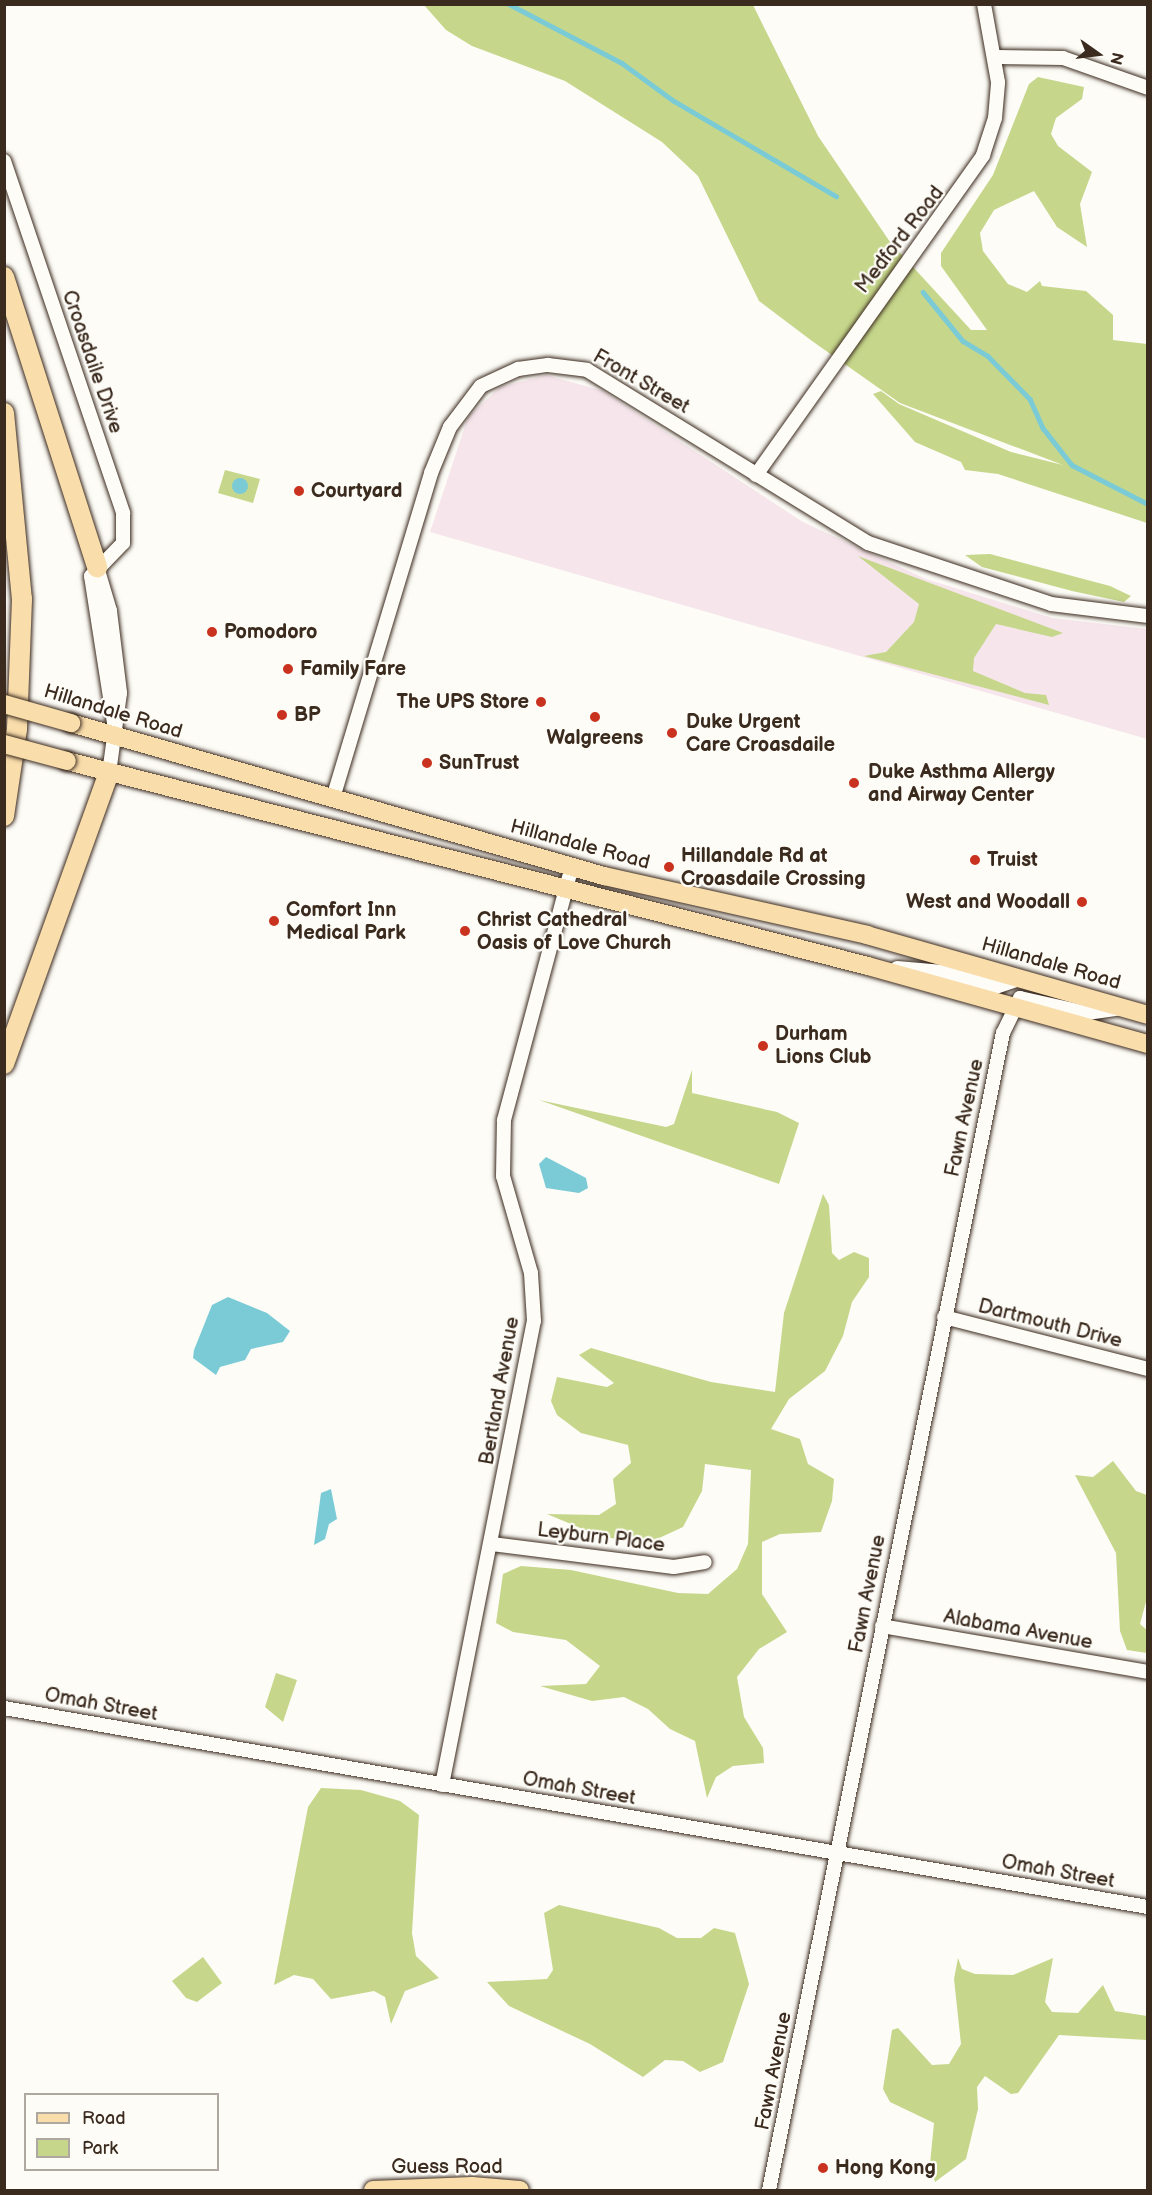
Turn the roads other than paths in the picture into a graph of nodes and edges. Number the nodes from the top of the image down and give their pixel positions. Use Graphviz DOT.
graph roads {
  1 [pos="984,4"];
  2 [pos="997,57"];
  3 [pos="1148,88"];
  4 [pos="4,161"];
  5 [pos="4,277"];
  6 [pos="4,412"];
  7 [pos="756,475"];
  8 [pos="97,567"];
  9 [pos="1148,616"];
  10 [pos="4,704"];
  11 [pos="116,736"];
  12 [pos="4,744"];
  13 [pos="109,773"];
  14 [pos="333,798"];
  15 [pos="4,816"];
  16 [pos="572,867"];
  17 [pos="565,891"];
  18 [pos="868,966"];
  19 [pos="1019,979"];
  20 [pos="1012,1007"];
  21 [pos="1124,1008"];
  22 [pos="1148,1015"];
  23 [pos="1122,1037"];
  24 [pos="1148,1038"];
  25 [pos="1148,1044"];
  26 [pos="4,1064"];
  27 [pos="944,1317"];
  28 [pos="1148,1369"];
  29 [pos="492,1544"];
  30 [pos="705,1562"];
  31 [pos="882,1626"];
  32 [pos="1148,1672"];
  33 [pos="4,1708"];
  34 [pos="442,1785"];
  35 [pos="837,1852"];
  36 [pos="1148,1907"];
  37 [pos="373,2190"];
  38 [pos="520,2190"];
  39 [pos="770,2190"];
  1 -- 2 [label="street, Medford Road"];
  2 -- 3 [label="street"];
  2 -- 7 [label="street, Medford Road"];
  4 -- 8 [label="street, Croasdaile Drive"];
  5 -- 8 [label="highway"];
  6 -- 15 [label="highway"];
  7 -- 9 [label="street, Front Street"];
  7 -- 14 [label="street, Front Street"];
  8 -- 11 [label="street"];
  10 -- 11 [label="main road, Hillandale Road, bridge"];
  11 -- 13 [label="street"];
  11 -- 14 [label="main road, Hillandale Road"];
  12 -- 13 [label="main road, bridge"];
  13 -- 17 [label="main road"];
  13 -- 26 [label="highway"];
  14 -- 16 [label="main road, Hillandale Road"];
  16 -- 17 [label="street, Bertland Avenue"];
  16 -- 19 [label="main road, Hillandale Road"];
  17 -- 18 [label="main road"];
  17 -- 29 [label="street, Bertland Avenue"];
  18 -- 19 [label="street"];
  18 -- 20 [label="main road"];
  19 -- 21 [label="main road, Hillandale Road"];
  20 -- 21 [label="street"];
  20 -- 23 [label="main road"];
  20 -- 27 [label="street, Fawn Avenue"];
  21 -- 22 [label="main road, Hillandale Road"];
  23 -- 24 [label="street"];
  23 -- 25 [label="main road"];
  27 -- 28 [label="street, Dartmouth Drive"];
  27 -- 31 [label="street, Fawn Avenue"];
  29 -- 30 [label="street, Leyburn Place"];
  29 -- 34 [label="street, Bertland Avenue"];
  31 -- 32 [label="street, Alabama Avenue"];
  31 -- 35 [label="street, Fawn Avenue"];
  33 -- 34 [label="street, Omah Street"];
  34 -- 35 [label="street, Omah Street"];
  35 -- 36 [label="street, Omah Street"];
  35 -- 39 [label="street, Fawn Avenue"];
  37 -- 38 [label="main road, Guess Road"];
}
